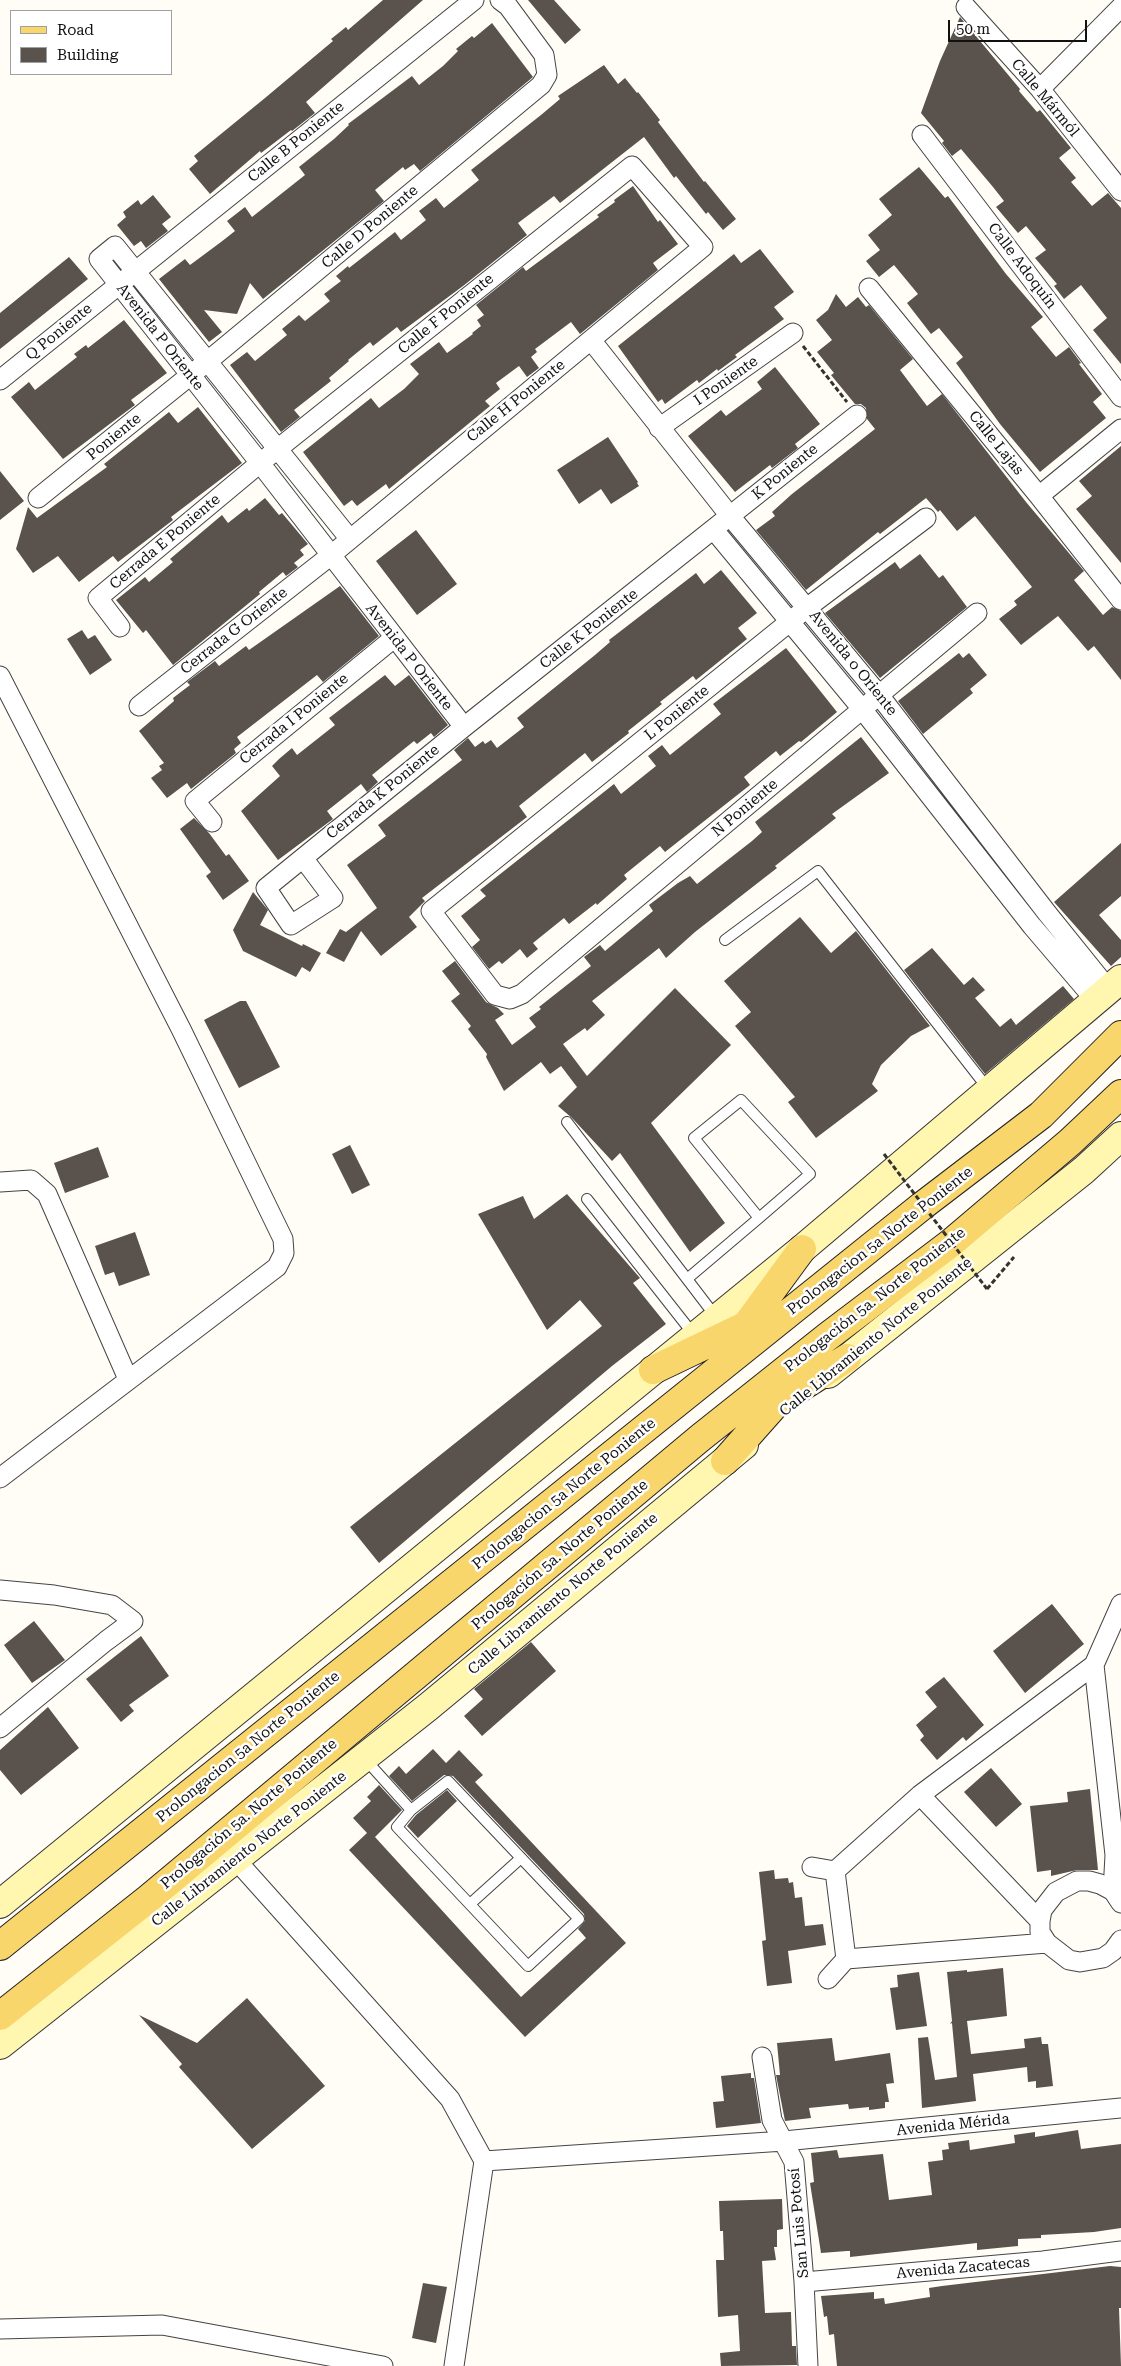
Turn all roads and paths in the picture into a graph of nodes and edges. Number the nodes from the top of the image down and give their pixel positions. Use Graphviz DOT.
graph roads {
  1 [pos="474,0"];
  2 [pos="500,0"];
  3 [pos="966,7"];
  4 [pos="1117,7"];
  5 [pos="1040,90"];
  6 [pos="922,135"];
  7 [pos="1121,191"];
  8 [pos="703,247"];
  9 [pos="136,271"];
  10 [pos="119,285"];
  11 [pos="869,288"];
  12 [pos="793,333"];
  13 [pos="591,340"];
  14 [pos="208,361"];
  15 [pos="191,375"];
  16 [pos="0,380"];
  17 [pos="1121,397"];
  18 [pos="857,415"];
  19 [pos="659,428"];
  20 [pos="1121,429"];
  21 [pos="278,448"];
  22 [pos="260,463"];
  23 [pos="1039,496"];
  24 [pos="38,498"];
  25 [pos="730,516"];
  26 [pos="926,518"];
  27 [pos="714,530"];
  28 [pos="349,538"];
  29 [pos="330,556"];
  30 [pos="1121,600"];
  31 [pos="808,607"];
  32 [pos="977,613"];
  33 [pos="791,621"];
  34 [pos="120,627"];
  35 [pos="394,638"];
  36 [pos="0,676"];
  37 [pos="879,694"];
  38 [pos="139,706"];
  39 [pos="862,709"];
  40 [pos="464,727"];
  41 [pos="212,822"];
  42 [pos="303,858"];
  43 [pos="725,940"];
  44 [pos="1108,990"];
  45 [pos="510,999"];
  46 [pos="1121,1035"];
  47 [pos="990,1091"];
  48 [pos="1121,1094"];
  49 [pos="567,1122"];
  50 [pos="1121,1136"];
  51 [pos="884,1154"];
  52 [pos="0,1182"];
  53 [pos="587,1199"];
  54 [pos="759,1218"];
  55 [pos="802,1249"];
  56 [pos="1019,1251"];
  57 [pos="687,1279"];
  58 [pos="814,1293"];
  59 [pos="716,1318"];
  60 [pos="744,1326"];
  61 [pos="695,1336"];
  62 [pos="827,1337"];
  63 [pos="847,1358"];
  64 [pos="653,1370"];
  65 [pos="128,1378"];
  66 [pos="703,1383"];
  67 [pos="778,1401"];
  68 [pos="700,1438"];
  69 [pos="725,1461"];
  70 [pos="0,1478"];
  71 [pos="0,1590"];
  72 [pos="1121,1604"];
  73 [pos="1094,1665"];
  74 [pos="0,1728"];
  75 [pos="364,1758"];
  76 [pos="920,1795"];
  77 [pos="411,1810"];
  78 [pos="245,1852"];
  79 [pos="520,1858"];
  80 [pos="812,1867"];
  81 [pos="835,1871"];
  82 [pos="1117,1897"];
  83 [pos="0,1904"];
  84 [pos="470,1904"];
  85 [pos="1040,1921"];
  86 [pos="1121,1940"];
  87 [pos="1046,1943"];
  88 [pos="0,1946"];
  89 [pos="846,1959"];
  90 [pos="828,1979"];
  91 [pos="0,2016"];
  92 [pos="0,2045"];
  93 [pos="762,2057"];
  94 [pos="1121,2108"];
  95 [pos="784,2142"];
  96 [pos="484,2161"];
  97 [pos="1121,2251"];
  98 [pos="804,2282"];
  99 [pos="0,2329"];
  100 [pos="383,2366"];
  101 [pos="454,2366"];
  102 [pos="808,2366"];
  1 -- 9 [label="street, Calle B Poniente"];
  2 -- 14 [label="street, Calle D Poniente"];
  3 -- 5 [label="street, Calle Mármól"];
  4 -- 5 [label="street"];
  5 -- 7 [label="street, Calle Mármól"];
  6 -- 17 [label="street, Calle Adoquín"];
  8 -- 13 [label="street, Calle H Poniente"];
  8 -- 21 [label="street, Calle F Poniente"];
  9 -- 10 [label="street, Calle B Poniente"];
  9 -- 10 [label="street, Avenida P Oriente"];
  9 -- 14 [label="street, Avenida P Oriente"];
  10 -- 15 [label="street, Avenida P Oriente"];
  10 -- 16 [label="street, Q Poniente"];
  11 -- 23 [label="street, Calle Lajas"];
  12 -- 18 [label="path"];
  12 -- 19 [label="street, I Poniente"];
  13 -- 19 [label="street, Avenida o Oriente"];
  13 -- 28 [label="street, Calle H Poniente"];
  14 -- 15 [label="street, Calle D Poniente"];
  14 -- 21 [label="street, Avenida P Oriente"];
  15 -- 22 [label="street, Avenida P Oriente"];
  15 -- 24 [label="street, Poniente"];
  18 -- 25 [label="street, K Poniente"];
  19 -- 25 [label="street, Avenida o Oriente"];
  20 -- 23 [label="street"];
  21 -- 22 [label="street, Calle F Poniente"];
  21 -- 28 [label="street, Avenida P Oriente"];
  22 -- 29 [label="street, Avenida P Oriente"];
  22 -- 34 [label="street, Cerrada E Poniente"];
  23 -- 30 [label="street, Calle Lajas"];
  25 -- 27 [label="street, K Poniente"];
  25 -- 31 [label="street, Avenida o Oriente"];
  26 -- 31 [label="street, L Poniente"];
  27 -- 33 [label="street, Avenida o Oriente"];
  27 -- 40 [label="street, Calle K Poniente"];
  28 -- 29 [label="street, Calle H Poniente"];
  29 -- 35 [label="street, Avenida P Oriente"];
  29 -- 38 [label="street, Cerrada G Oriente"];
  31 -- 33 [label="street, L Poniente"];
  31 -- 37 [label="street, Avenida o Oriente"];
  32 -- 37 [label="street, N Poniente"];
  33 -- 39 [label="street, Avenida o Oriente"];
  33 -- 45 [label="street, L Poniente"];
  35 -- 40 [label="street, Avenida P Oriente"];
  35 -- 41 [label="street, Cerrada I Poniente"];
  36 -- 65 [label="street"];
  37 -- 39 [label="street, N Poniente"];
  37 -- 44 [label="street, Avenida o Oriente"];
  39 -- 44 [label="street, Avenida o Oriente"];
  39 -- 45 [label="street, N Poniente"];
  40 -- 42 [label="street, Cerrada K Poniente"];
  43 -- 47 [label="lane"];
  44 -- 47 [label="street"];
  46 -- 58 [label="main road, Prolongacion 5a Norte Poniente"];
  47 -- 55 [label="street"];
  48 -- 62 [label="main road, Prologación 5a. Norte Poniente"];
  49 -- 57 [label="lane"];
  50 -- 63 [label="street, Calle Libramiento Norte Poniente"];
  51 -- 56 [label="path, bridge"];
  52 -- 65 [label="street"];
  53 -- 61 [label="lane"];
  54 -- 54 [label="lane"];
  54 -- 57 [label="lane"];
  55 -- 59 [label="street"];
  55 -- 60 [label="main road"];
  57 -- 59 [label="lane"];
  58 -- 60 [label="main road"];
  58 -- 66 [label="main road, Prolongacion 5a Norte Poniente"];
  59 -- 61 [label="street"];
  60 -- 64 [label="main road"];
  60 -- 66 [label="main road"];
  61 -- 64 [label="street"];
  62 -- 67 [label="main road"];
  62 -- 68 [label="main road, Prologación 5a. Norte Poniente"];
  63 -- 67 [label="main road"];
  63 -- 69 [label="street, Calle Libramiento Norte Poniente"];
  64 -- 83 [label="street"];
  65 -- 70 [label="street"];
  66 -- 88 [label="main road, Prolongacion 5a Norte Poniente"];
  67 -- 68 [label="main road"];
  67 -- 69 [label="main road"];
  68 -- 91 [label="main road, Prologación 5a. Norte Poniente"];
  69 -- 75 [label="street, Calle Libramiento Norte Poniente"];
  71 -- 74 [label="street"];
  72 -- 73 [label="street"];
  73 -- 76 [label="street"];
  73 -- 82 [label="street"];
  75 -- 77 [label="lane"];
  75 -- 78 [label="street, Calle Libramiento Norte Poniente"];
  76 -- 81 [label="street"];
  76 -- 85 [label="street"];
  77 -- 79 [label="lane"];
  77 -- 84 [label="lane"];
  78 -- 92 [label="street, Calle Libramiento Norte Poniente"];
  78 -- 96 [label="street"];
  79 -- 84 [label="lane"];
  79 -- 84 [label="lane"];
  80 -- 81 [label="street"];
  81 -- 89 [label="street"];
  82 -- 85 [label="street"];
  85 -- 87 [label="street"];
  86 -- 87 [label="street"];
  87 -- 89 [label="street"];
  89 -- 90 [label="street"];
  93 -- 95 [label="street, San Luis Potosí"];
  94 -- 95 [label="street, Avenida Mérida"];
  95 -- 96 [label="street, Avenida Mérida"];
  95 -- 98 [label="street, San Luis Potosí"];
  96 -- 101 [label="street"];
  97 -- 98 [label="street, Avenida Zacatecas"];
  98 -- 102 [label="street, San Luis Potosí"];
  99 -- 100 [label="street"];
}
